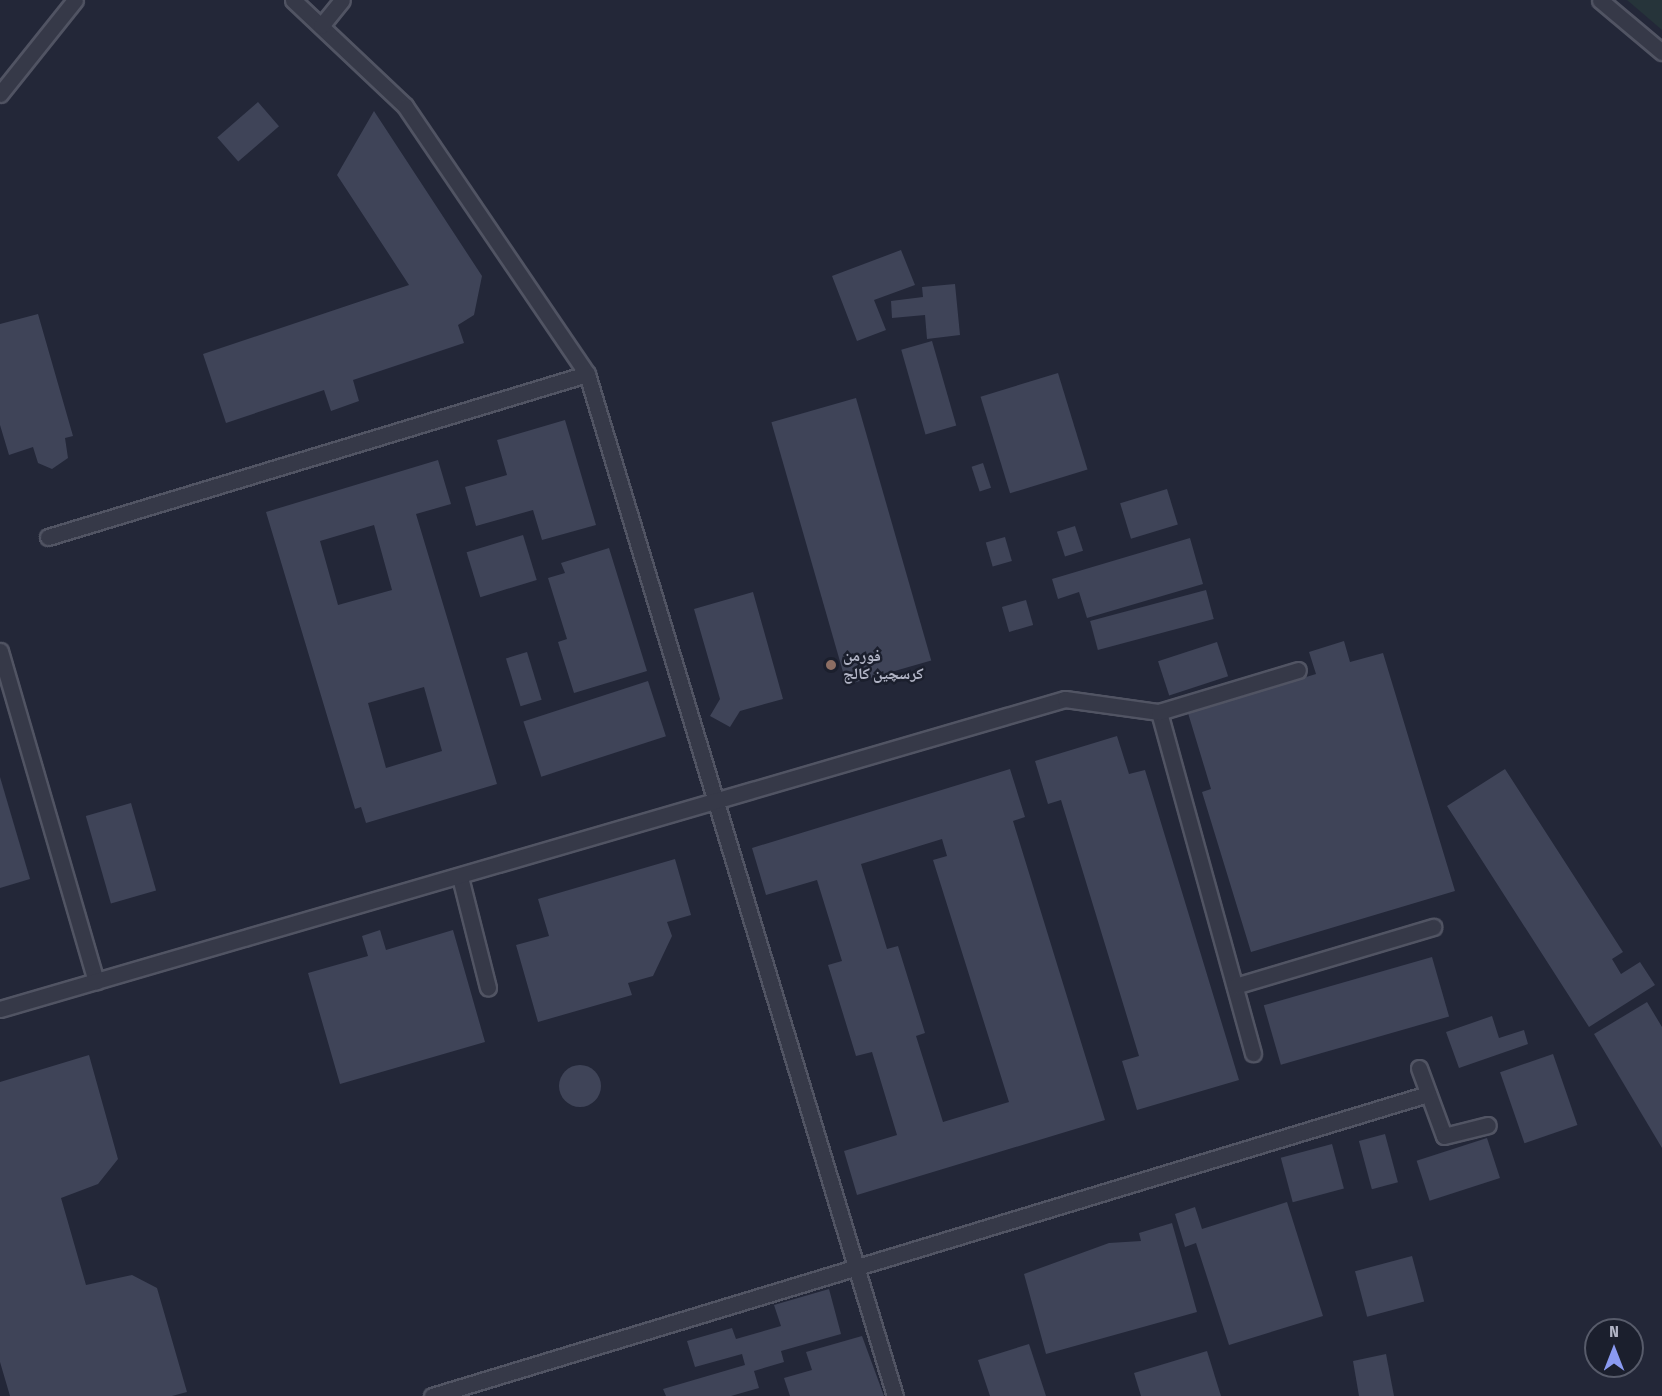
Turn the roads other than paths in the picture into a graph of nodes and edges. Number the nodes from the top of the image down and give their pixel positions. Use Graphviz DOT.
graph roads {
  1 [pos="75,0"];
  2 [pos="293,0"];
  3 [pos="342,0"];
  4 [pos="1600,0"];
  5 [pos="321,26"];
  6 [pos="1662,52"];
  7 [pos="0,94"];
  8 [pos="587,374"];
  9 [pos="48,537"];
  10 [pos="0,651"];
  11 [pos="1298,670"];
  12 [pos="1159,712"];
  13 [pos="719,804"];
  14 [pos="460,877"];
  15 [pos="1433,927"];
  16 [pos="96,981"];
  17 [pos="1235,986"];
  18 [pos="488,988"];
  19 [pos="0,1009"];
  20 [pos="1253,1053"];
  21 [pos="1419,1068"];
  22 [pos="1428,1094"];
  23 [pos="1488,1125"];
  24 [pos="855,1269"];
  25 [pos="432,1396"];
  26 [pos="895,1396"];
  1 -- 7 [label="lane"];
  2 -- 5 [label="lane"];
  3 -- 5 [label="lane"];
  4 -- 6 [label="lane"];
  5 -- 8 [label="lane"];
  8 -- 9 [label="lane"];
  8 -- 13 [label="lane"];
  10 -- 16 [label="lane"];
  11 -- 12 [label="lane"];
  12 -- 13 [label="lane"];
  12 -- 17 [label="lane"];
  13 -- 14 [label="lane"];
  13 -- 24 [label="lane"];
  14 -- 16 [label="lane"];
  14 -- 18 [label="lane"];
  15 -- 17 [label="lane"];
  16 -- 19 [label="lane"];
  17 -- 20 [label="lane"];
  21 -- 22 [label="lane"];
  22 -- 23 [label="lane"];
  22 -- 24 [label="lane"];
  24 -- 25 [label="lane"];
  24 -- 26 [label="lane"];
}
